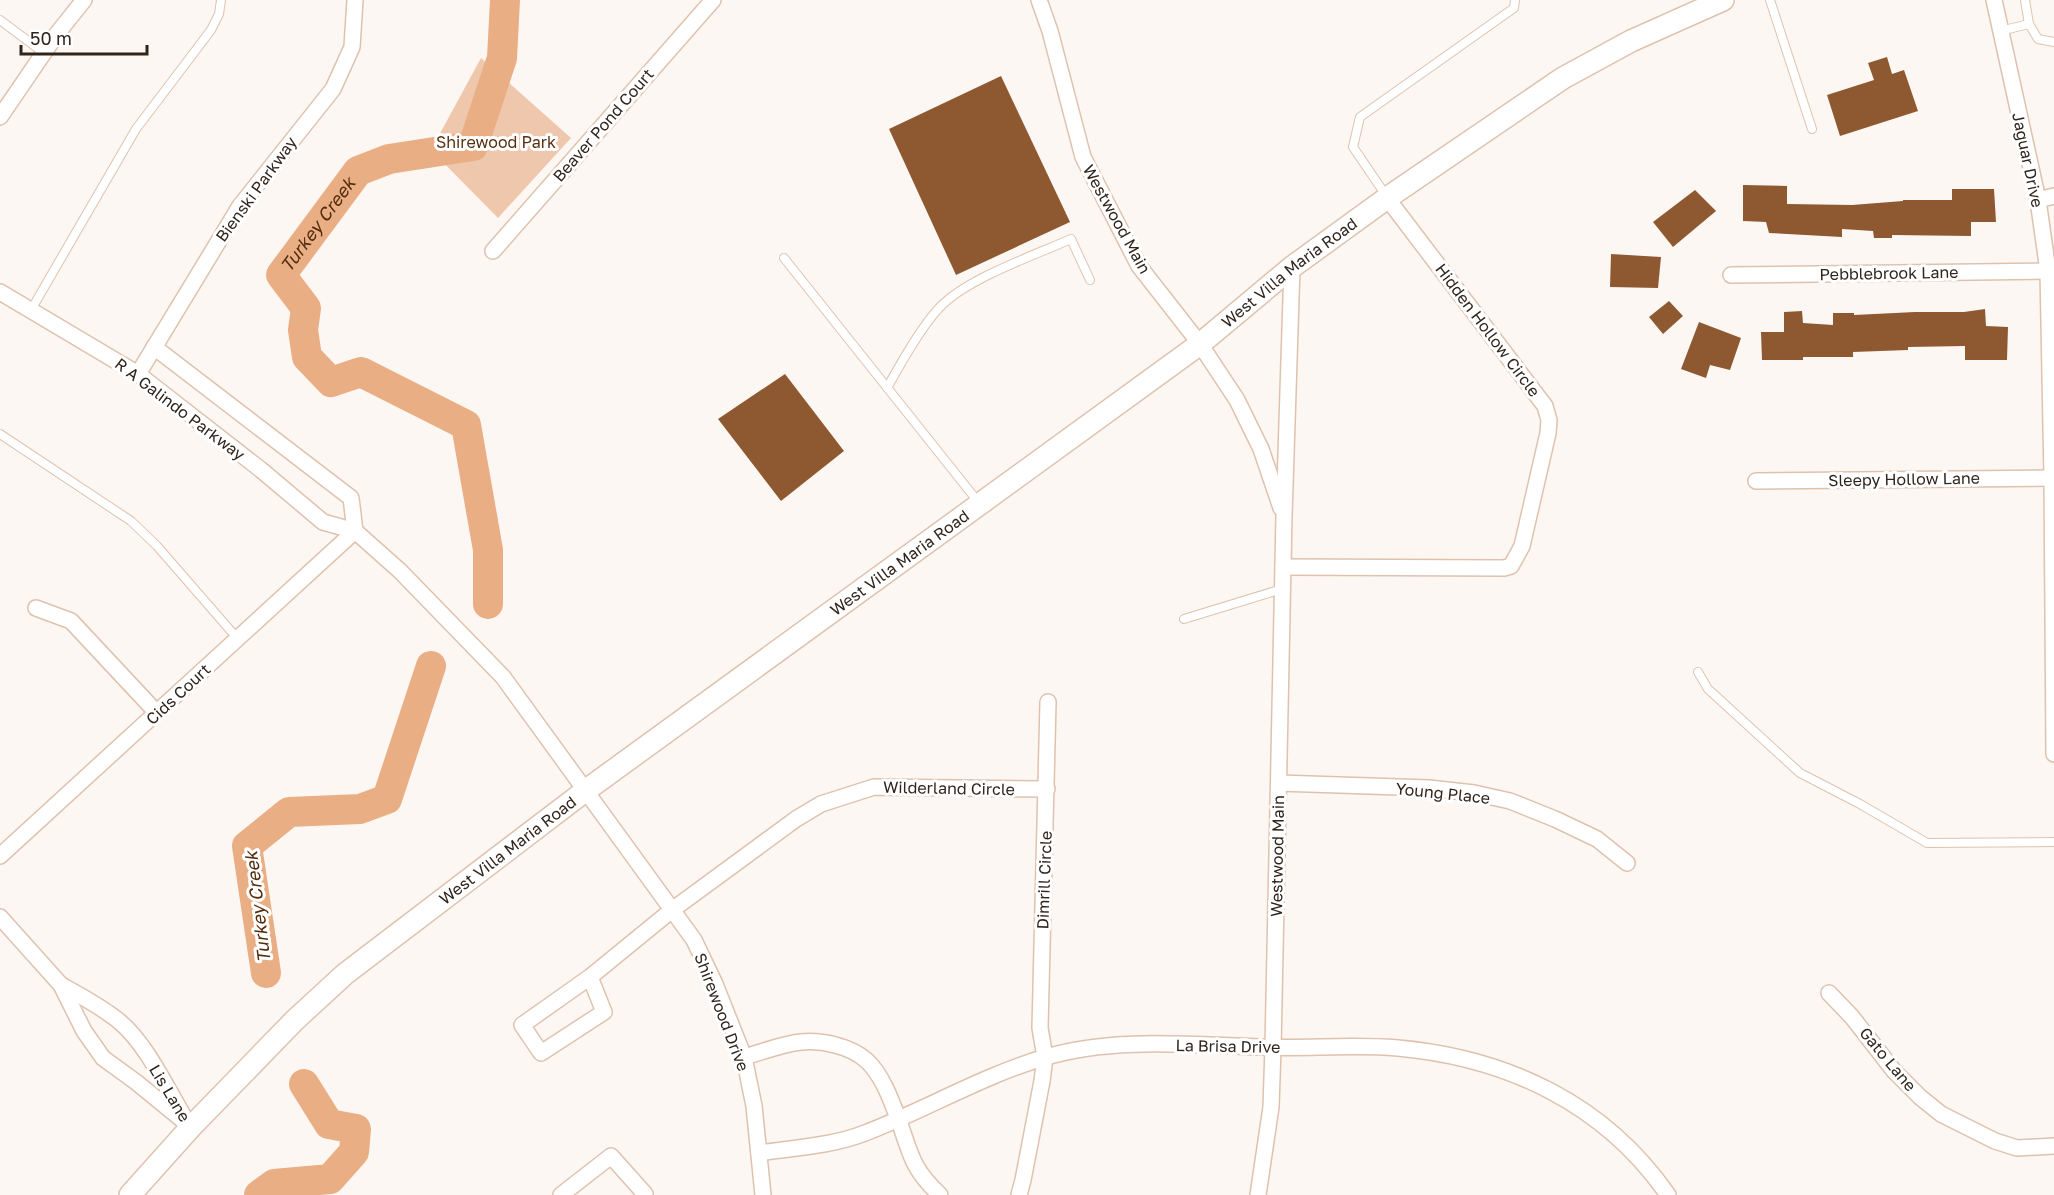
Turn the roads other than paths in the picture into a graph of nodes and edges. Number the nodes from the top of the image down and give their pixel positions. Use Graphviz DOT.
graph roads {
  1 [pos="84,0"];
  2 [pos="221,0"];
  3 [pos="355,0"];
  4 [pos="713,0"];
  5 [pos="1039,0"];
  6 [pos="1515,0"];
  7 [pos="1723,0"];
  8 [pos="1770,0"];
  9 [pos="1994,0"];
  10 [pos="2025,0"];
  11 [pos="0,20"];
  12 [pos="2029,24"];
  13 [pos="2000,31"];
  14 [pos="2054,42"];
  15 [pos="44,53"];
  16 [pos="0,117"];
  17 [pos="1812,129"];
  18 [pos="2054,196"];
  19 [pos="1388,198"];
  20 [pos="2038,200"];
  21 [pos="493,251"];
  22 [pos="784,258"];
  23 [pos="1292,267"];
  24 [pos="2048,271"];
  25 [pos="1731,275"];
  26 [pos="1090,280"];
  27 [pos="0,293"];
  28 [pos="31,310"];
  29 [pos="1200,344"];
  30 [pos="154,347"];
  31 [pos="138,374"];
  32 [pos="886,388"];
  33 [pos="0,434"];
  34 [pos="2052,435"];
  35 [pos="2052,478"];
  36 [pos="1756,481"];
  37 [pos="980,504"];
  38 [pos="1284,516"];
  39 [pos="355,531"];
  40 [pos="1283,567"];
  41 [pos="1282,589"];
  42 [pos="36,608"];
  43 [pos="1184,619"];
  44 [pos="237,638"];
  45 [pos="2053,656"];
  46 [pos="1698,672"];
  47 [pos="1048,702"];
  48 [pos="157,713"];
  49 [pos="2054,754"];
  50 [pos="1279,783"];
  51 [pos="1047,789"];
  52 [pos="585,791"];
  53 [pos="2054,843"];
  54 [pos="0,856"];
  55 [pos="1628,863"];
  56 [pos="672,910"];
  57 [pos="0,917"];
  58 [pos="590,977"];
  59 [pos="61,985"];
  60 [pos="1829,993"];
  61 [pos="1273,1048"];
  62 [pos="744,1057"];
  63 [pos="1045,1057"];
  64 [pos="898,1118"];
  65 [pos="191,1127"];
  66 [pos="2054,1146"];
  67 [pos="759,1153"];
  68 [pos="130,1195"];
  69 [pos="561,1195"];
  70 [pos="644,1195"];
  71 [pos="763,1195"];
  72 [pos="940,1195"];
  73 [pos="1019,1195"];
  74 [pos="1258,1195"];
  75 [pos="1668,1195"];
  1 -- 15 [label="street"];
  2 -- 28 [label="lane"];
  3 -- 30 [label="street, Bienski Parkway"];
  4 -- 21 [label="street, Beaver Pond Court"];
  5 -- 29 [label="street, Westwood Main"];
  6 -- 19 [label="lane"];
  7 -- 19 [label="main road, West Villa Maria Road"];
  8 -- 17 [label="lane"];
  9 -- 13 [label="street, Jaguar Drive"];
  10 -- 12 [label="lane"];
  11 -- 15 [label="lane"];
  12 -- 13 [label="lane"];
  12 -- 14 [label="lane"];
  13 -- 20 [label="street, Jaguar Drive"];
  15 -- 16 [label="street"];
  18 -- 20 [label="street"];
  19 -- 23 [label="main road, West Villa Maria Road"];
  19 -- 40 [label="street, Hidden Hollow Circle"];
  20 -- 24 [label="street, Jaguar Drive"];
  22 -- 32 [label="lane"];
  23 -- 29 [label="main road, West Villa Maria Road"];
  23 -- 38 [label="street, Westwood Main"];
  24 -- 25 [label="street, Pebblebrook Lane"];
  24 -- 34 [label="street, Jaguar Drive"];
  26 -- 32 [label="lane"];
  27 -- 28 [label="street, R A Galindo Parkway"];
  28 -- 31 [label="street, R A Galindo Parkway"];
  29 -- 37 [label="main road, West Villa Maria Road"];
  29 -- 38 [label="street, Westwood Main"];
  30 -- 31 [label="street, Bienski Parkway"];
  30 -- 39 [label="street, R A Galindo Parkway"];
  31 -- 39 [label="street, R A Galindo Parkway"];
  32 -- 37 [label="lane"];
  33 -- 44 [label="lane"];
  34 -- 35 [label="street, Jaguar Drive"];
  35 -- 36 [label="street, Sleepy Hollow Lane"];
  35 -- 45 [label="street, Jaguar Drive"];
  37 -- 52 [label="main road, West Villa Maria Road"];
  38 -- 40 [label="street, Westwood Main"];
  39 -- 44 [label="street, Cids Court"];
  39 -- 52 [label="street, R A Galindo Parkway"];
  40 -- 41 [label="street, Westwood Main"];
  41 -- 43 [label="lane"];
  41 -- 50 [label="street, Westwood Main"];
  42 -- 48 [label="street"];
  44 -- 48 [label="street, Cids Court"];
  45 -- 49 [label="street, Jaguar Drive"];
  46 -- 53 [label="lane"];
  47 -- 51 [label="street, Dimrill Circle"];
  48 -- 54 [label="street, Cids Court"];
  50 -- 55 [label="street, Young Place"];
  50 -- 61 [label="street, Westwood Main"];
  51 -- 56 [label="street, Wilderland Circle"];
  51 -- 63 [label="street, Dimrill Circle"];
  52 -- 56 [label="street, Shirewood Drive"];
  52 -- 65 [label="main road, West Villa Maria Road"];
  56 -- 58 [label="street, Wilderland Circle"];
  56 -- 62 [label="street, Shirewood Drive"];
  57 -- 59 [label="street, Lis Lane"];
  58 -- 58 [label="street, Wilderland Circle"];
  59 -- 65 [label="street, Lis Lane"];
  59 -- 65 [label="street, Lis Lane"];
  60 -- 66 [label="street, Gato Lane"];
  61 -- 63 [label="street, La Brisa Drive"];
  61 -- 74 [label="street, Westwood Main"];
  61 -- 75 [label="street, La Brisa Drive"];
  62 -- 64 [label="street"];
  62 -- 67 [label="street, Shirewood Drive"];
  63 -- 64 [label="street, La Brisa Drive"];
  63 -- 73 [label="street, Dimrill Circle"];
  64 -- 67 [label="street, La Brisa Drive"];
  64 -- 72 [label="street"];
  65 -- 68 [label="main road, West Villa Maria Road"];
  67 -- 71 [label="street, Shirewood Drive"];
  69 -- 70 [label="street"];
}
